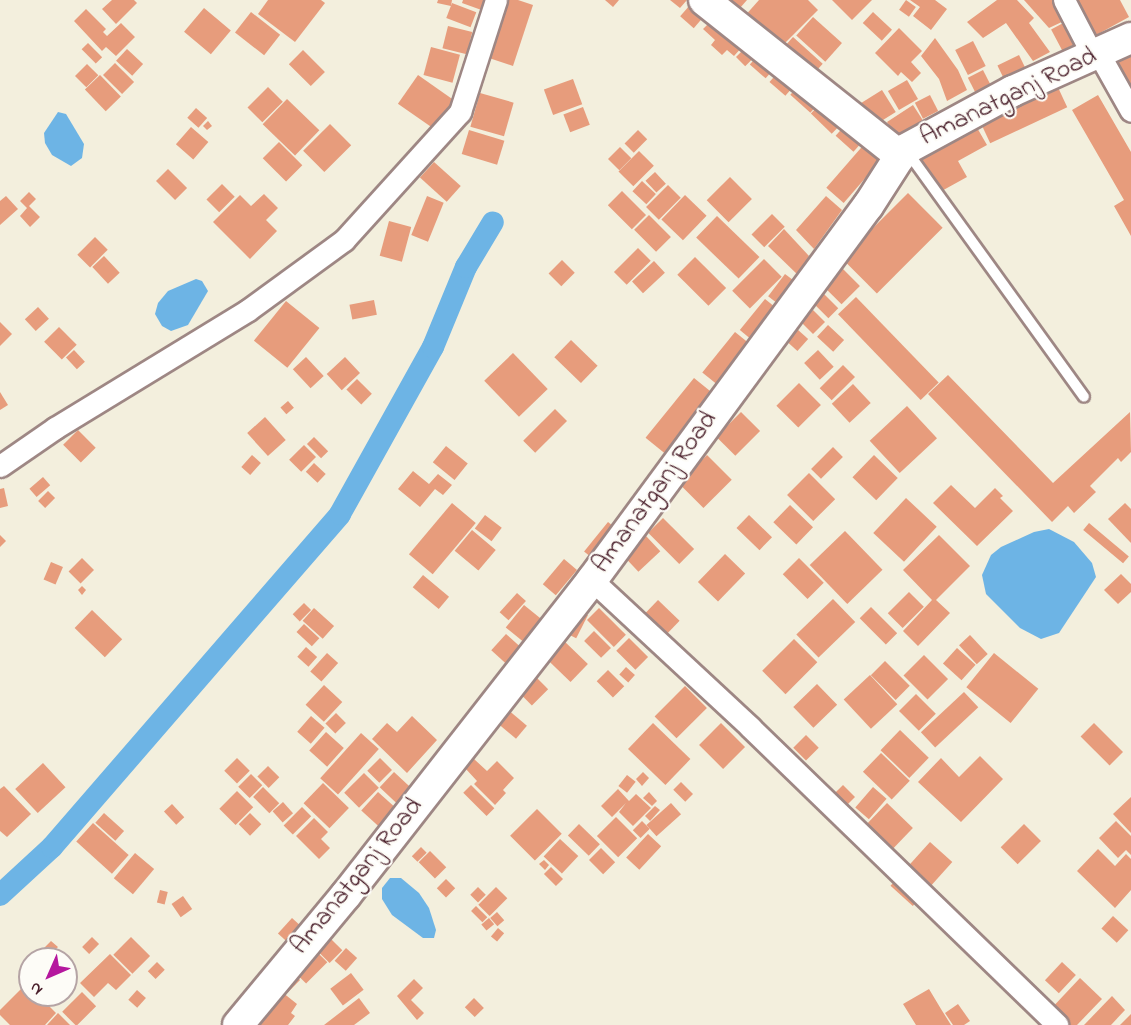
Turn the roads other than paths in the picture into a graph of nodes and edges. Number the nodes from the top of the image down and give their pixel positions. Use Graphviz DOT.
graph roads {
  1 [pos="496,0"];
  2 [pos="704,0"];
  3 [pos="1064,0"];
  4 [pos="1131,38"];
  5 [pos="1096,55"];
  6 [pos="1131,111"];
  7 [pos="903,153"];
  8 [pos="1084,397"];
  9 [pos="0,466"];
  10 [pos="592,580"];
  11 [pos="238,1025"];
  12 [pos="1057,1025"];
  1 -- 9 [label="street"];
  2 -- 7 [label="main road"];
  3 -- 5 [label="street"];
  4 -- 5 [label="main road, Amanatganj Road"];
  5 -- 6 [label="street"];
  5 -- 7 [label="main road, Amanatganj Road"];
  7 -- 8 [label="lane"];
  7 -- 10 [label="main road, Amanatganj Road"];
  10 -- 11 [label="main road, Amanatganj Road"];
  10 -- 12 [label="street"];
}
